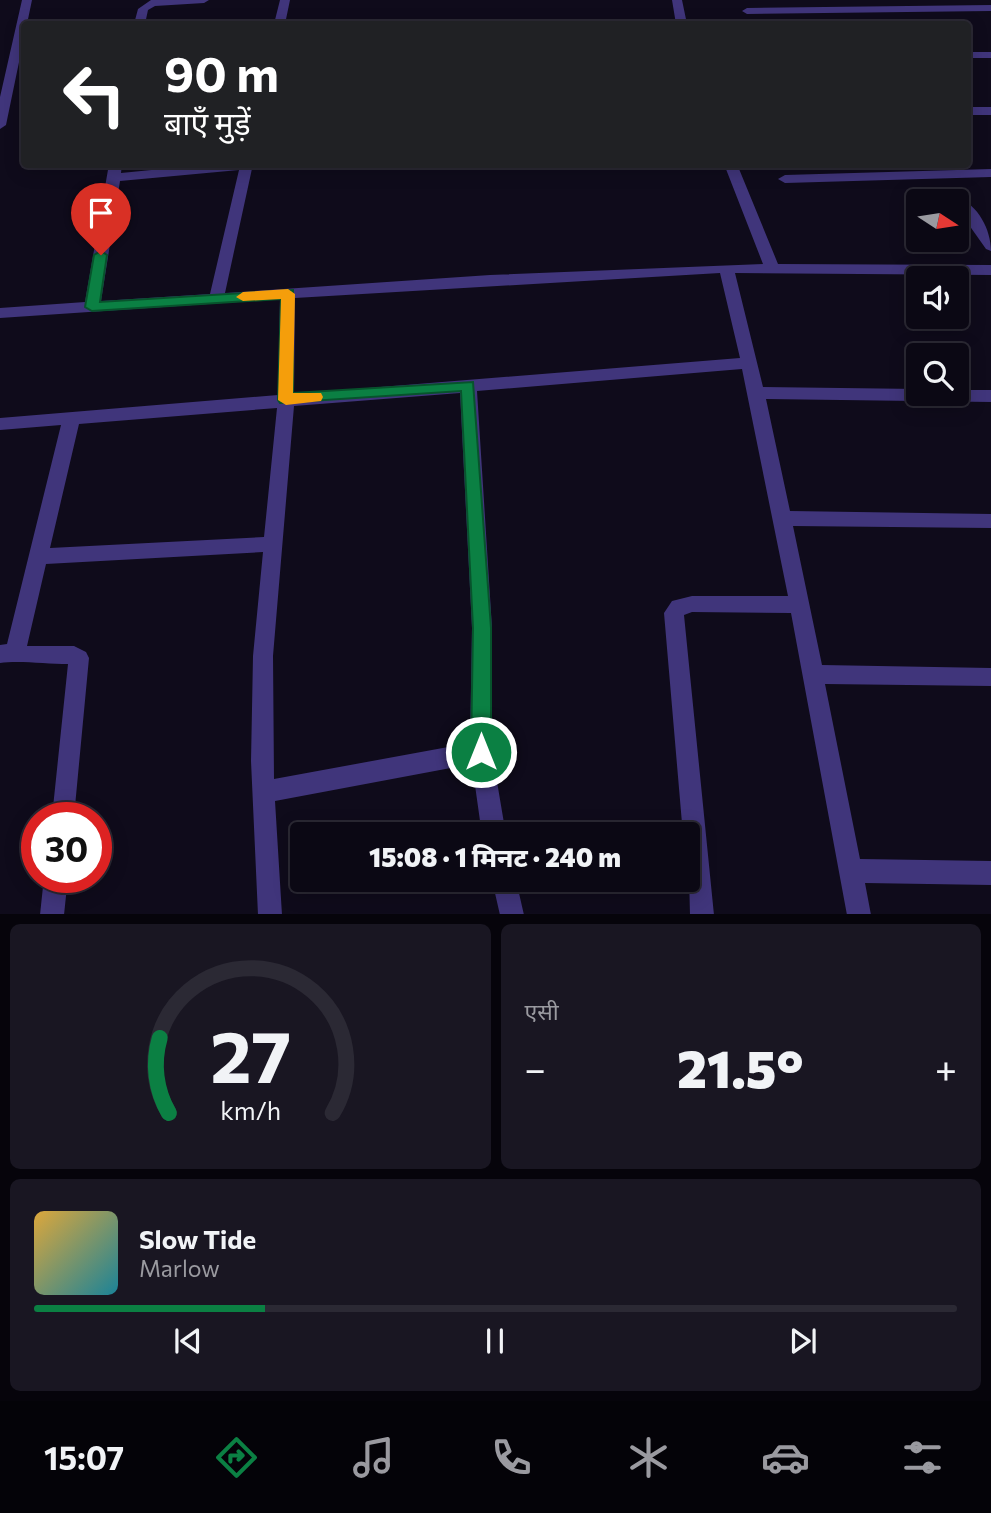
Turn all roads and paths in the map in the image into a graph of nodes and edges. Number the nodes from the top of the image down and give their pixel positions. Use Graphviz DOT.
graph roads {
  1 [pos="27,0"];
  2 [pos="204,0"];
  3 [pos="285,0"];
  4 [pos="677,0"];
  5 [pos="840,4"];
  6 [pos="982,5"];
  7 [pos="747,11"];
  8 [pos="991,20"];
  9 [pos="22,21"];
  10 [pos="141,21"];
  11 [pos="281,21"];
  12 [pos="681,21"];
  13 [pos="850,21"];
  14 [pos="21,28"];
  15 [pos="971,55"];
  16 [pos="991,55"];
  17 [pos="971,111"];
  18 [pos="991,111"];
  19 [pos="0,125"];
  20 [pos="181,168"];
  21 [pos="246,168"];
  22 [pos="732,168"];
  23 [pos="933,169"];
  24 [pos="115,171"];
  25 [pos="991,173"];
  26 [pos="785,179"];
  27 [pos="948,189"];
  28 [pos="970,213"];
  29 [pos="991,246"];
  30 [pos="726,268"];
  31 [pos="773,269"];
  32 [pos="991,270"];
  33 [pos="288,294"];
  34 [pos="216,299"];
  35 [pos="92,307"];
  36 [pos="0,313"];
  37 [pos="751,363"];
  38 [pos="468,385"];
  39 [pos="757,393"];
  40 [pos="991,396"];
  41 [pos="286,400"];
  42 [pos="72,418"];
  43 [pos="0,424"];
  44 [pos="782,518"];
  45 [pos="991,521"];
  46 [pos="273,544"];
  47 [pos="38,557"];
  48 [pos="800,605"];
  49 [pos="9,653"];
  50 [pos="815,674"];
  51 [pos="991,677"];
  52 [pos="481,752"];
  53 [pos="264,792"];
  54 [pos="65,802"];
  55 [pos="492,822"];
  56 [pos="850,871"];
  57 [pos="991,873"];
  58 [pos="507,892"];
  59 [pos="54,893"];
  60 [pos="52,914"];
  61 [pos="270,914"];
  62 [pos="512,914"];
  63 [pos="702,914"];
  64 [pos="859,914"];
  1 -- 9 [label="street"];
  2 -- 10 [label="street"];
  3 -- 11 [label="street"];
  4 -- 12 [label="street"];
  5 -- 6 [label="street"];
  5 -- 7 [label="street"];
  5 -- 13 [label="street"];
  6 -- 8 [label="street"];
  14 -- 19 [label="street"];
  15 -- 16 [label="street"];
  17 -- 18 [label="street"];
  20 -- 24 [label="street"];
  21 -- 34 [label="street"];
  22 -- 31 [label="street"];
  23 -- 25 [label="street"];
  23 -- 26 [label="street"];
  23 -- 27 [label="street"];
  24 -- 35 [label="street"];
  28 -- 29 [label="street"];
  30 -- 31 [label="street"];
  30 -- 33 [label="street"];
  30 -- 37 [label="street"];
  31 -- 32 [label="street"];
  33 -- 34 [label="street"];
  33 -- 41 [label="street"];
  34 -- 35 [label="street"];
  35 -- 36 [label="street"];
  37 -- 38 [label="street"];
  37 -- 39 [label="street"];
  38 -- 41 [label="street"];
  38 -- 52 [label="street"];
  39 -- 40 [label="street"];
  39 -- 44 [label="street"];
  41 -- 42 [label="street"];
  41 -- 46 [label="street"];
  42 -- 43 [label="street"];
  42 -- 47 [label="street"];
  44 -- 45 [label="street"];
  44 -- 48 [label="street"];
  46 -- 47 [label="street"];
  46 -- 53 [label="street"];
  47 -- 49 [label="street"];
  48 -- 50 [label="street"];
  48 -- 63 [label="street"];
  49 -- 54 [label="street"];
  50 -- 51 [label="street"];
  50 -- 56 [label="street"];
  52 -- 53 [label="street"];
  52 -- 55 [label="street"];
  53 -- 61 [label="street"];
  56 -- 57 [label="street"];
  56 -- 64 [label="street"];
  58 -- 62 [label="street"];
  59 -- 60 [label="street"];
}
